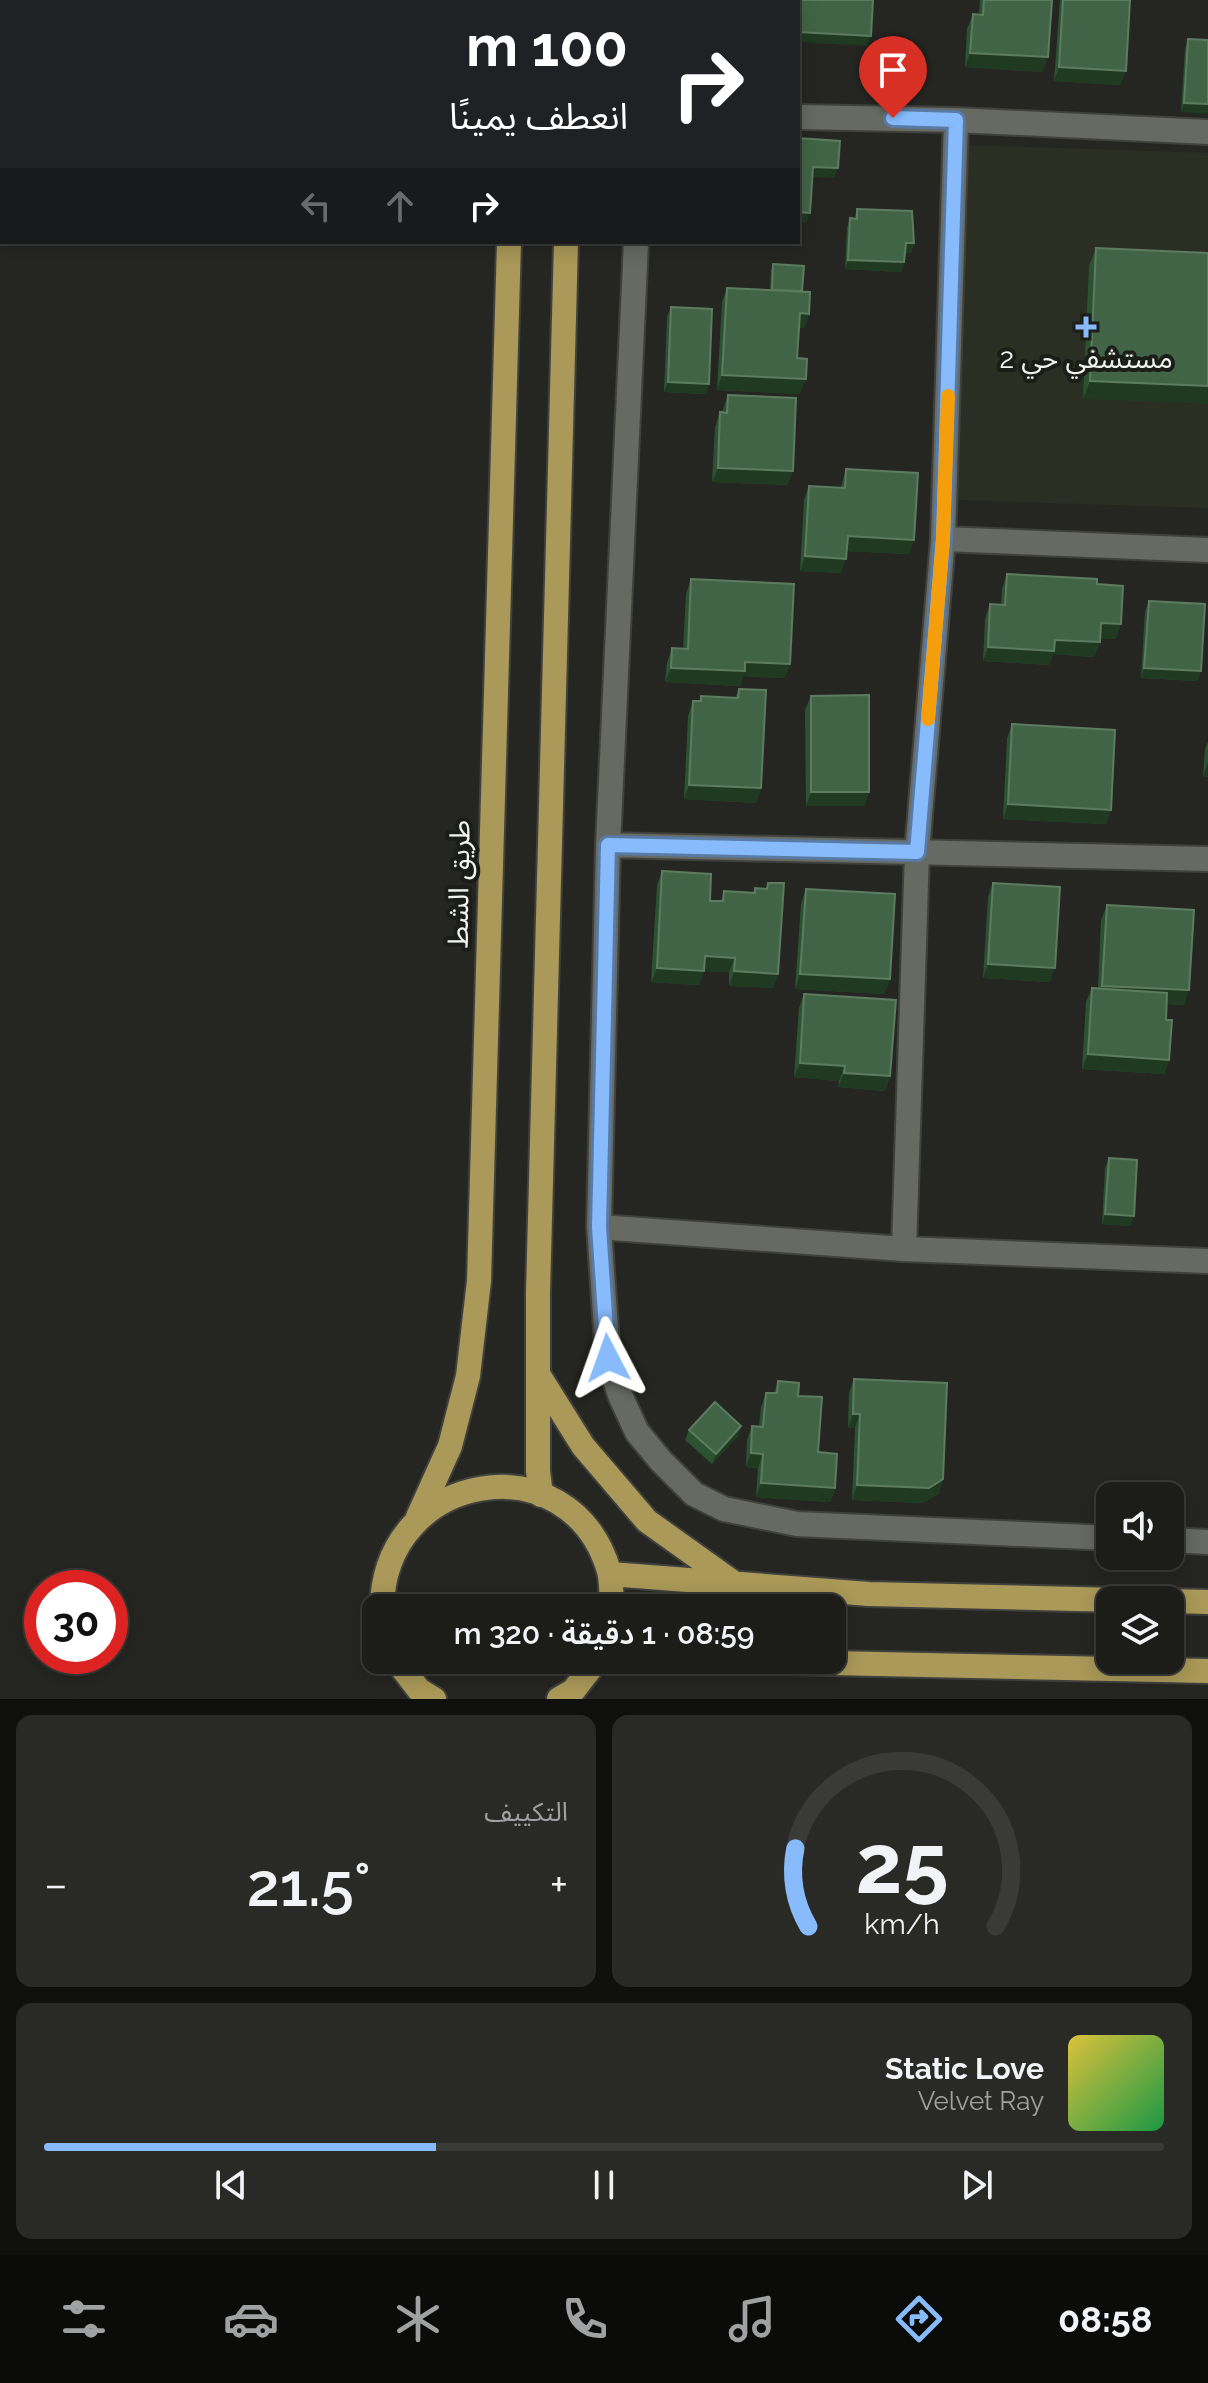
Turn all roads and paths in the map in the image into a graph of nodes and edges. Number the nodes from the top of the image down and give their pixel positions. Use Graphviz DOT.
graph roads {
  1 [pos="800,117"];
  2 [pos="956,120"];
  3 [pos="1208,132"];
  4 [pos="509,244"];
  5 [pos="566,244"];
  6 [pos="636,244"];
  7 [pos="943,539"];
  8 [pos="1208,550"];
  9 [pos="608,845"];
  10 [pos="917,852"];
  11 [pos="1208,859"];
  12 [pos="599,1227"];
  13 [pos="904,1249"];
  14 [pos="1208,1261"];
  15 [pos="538,1374"];
  16 [pos="541,1495"];
  17 [pos="418,1517"];
  18 [pos="1096,1537"];
  19 [pos="1184,1541"];
  20 [pos="1208,1542"];
  21 [pos="610,1574"];
  22 [pos="733,1582"];
  23 [pos="382,1594"];
  24 [pos="611,1594"];
  25 [pos="1096,1599"];
  26 [pos="1184,1601"];
  27 [pos="1208,1602"];
  28 [pos="846,1663"];
  29 [pos="1208,1671"];
  30 [pos="400,1674"];
  31 [pos="407,1674"];
  32 [pos="585,1674"];
  33 [pos="567,1696"];
  34 [pos="408,1699"];
  35 [pos="434,1699"];
  1 -- 2 [label="street"];
  2 -- 3 [label="street"];
  2 -- 7 [label="street"];
  4 -- 17 [label="main road, طريق الشط"];
  5 -- 15 [label="main road"];
  6 -- 9 [label="street"];
  7 -- 8 [label="street"];
  7 -- 10 [label="street"];
  9 -- 10 [label="street"];
  9 -- 12 [label="street"];
  10 -- 11 [label="street"];
  10 -- 13 [label="street"];
  12 -- 13 [label="street"];
  12 -- 18 [label="street"];
  13 -- 14 [label="street"];
  15 -- 16 [label="main road"];
  15 -- 22 [label="main road"];
  16 -- 17 [label="main road"];
  16 -- 21 [label="main road"];
  17 -- 23 [label="main road"];
  19 -- 20 [label="street"];
  21 -- 22 [label="main road"];
  21 -- 24 [label="main road"];
  22 -- 25 [label="main road"];
  26 -- 27 [label="main road"];
  28 -- 29 [label="main road"];
  30 -- 34 [label="main road"];
  31 -- 35 [label="main road"];
  32 -- 33 [label="main road"];
}
